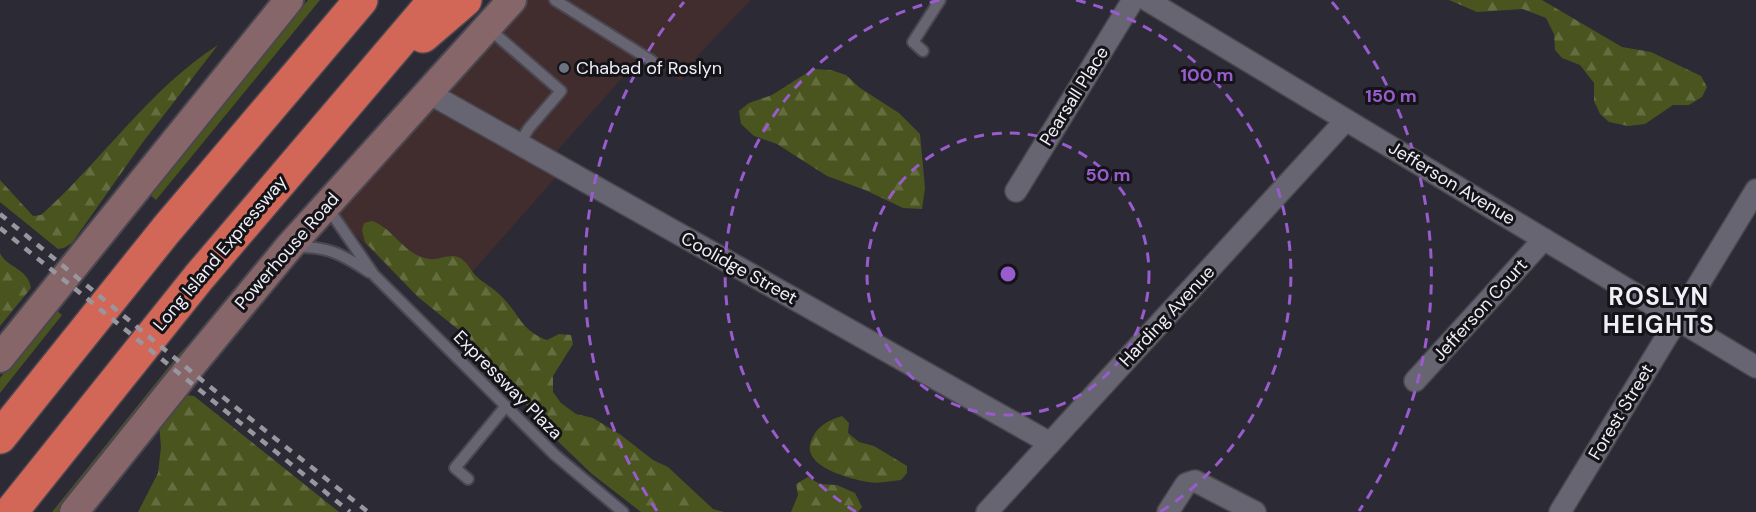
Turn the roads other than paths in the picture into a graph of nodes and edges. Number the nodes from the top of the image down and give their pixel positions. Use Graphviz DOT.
graph roads {
  1 [pos="289,0"];
  2 [pos="361,0"];
  3 [pos="435,0"];
  4 [pos="465,0"];
  5 [pos="512,0"];
  6 [pos="555,0"];
  7 [pos="940,0"];
  8 [pos="1133,0"];
  9 [pos="1147,0"];
  10 [pos="487,27"];
  11 [pos="922,51"];
  12 [pos="651,61"];
  13 [pos="427,92"];
  14 [pos="349,100"];
  15 [pos="1346,120"];
  16 [pos="519,144"];
  17 [pos="1756,190"];
  18 [pos="1016,191"];
  19 [pos="326,205"];
  20 [pos="1544,239"];
  21 [pos="290,247"];
  22 [pos="374,275"];
  23 [pos="1677,319"];
  24 [pos="0,358"];
  25 [pos="1756,367"];
  26 [pos="1416,381"];
  27 [pos="506,406"];
  28 [pos="0,437"];
  29 [pos="1050,443"];
  30 [pos="468,479"];
  31 [pos="11,512"];
  32 [pos="74,512"];
  33 [pos="623,512"];
  34 [pos="987,512"];
  35 [pos="1168,512"];
  36 [pos="1255,512"];
  37 [pos="1560,512"];
  1 -- 24 [label="main road"];
  2 -- 28 [label="highway"];
  3 -- 14 [label="highway, Long Island Expressway"];
  4 -- 14 [label="highway"];
  5 -- 10 [label="main road, Powerhouse Road"];
  6 -- 12 [label="lane"];
  7 -- 11 [label="lane"];
  8 -- 18 [label="street, Pearsall Place"];
  9 -- 15 [label="street, Jefferson Avenue"];
  10 -- 13 [label="main road, Powerhouse Road"];
  10 -- 16 [label="lane"];
  13 -- 16 [label="street, Coolidge Street"];
  13 -- 19 [label="main road, Powerhouse Road"];
  14 -- 31 [label="highway, Long Island Expressway"];
  15 -- 20 [label="street, Jefferson Avenue"];
  15 -- 29 [label="street, Harding Avenue"];
  16 -- 29 [label="street, Coolidge Street"];
  17 -- 23 [label="street, Forest Street"];
  19 -- 21 [label="main road, Powerhouse Road"];
  19 -- 22 [label="lane, Expressway Plaza"];
  20 -- 23 [label="street, Jefferson Avenue"];
  20 -- 26 [label="street, Jefferson Court"];
  21 -- 22 [label="lane, Expressway Plaza"];
  21 -- 32 [label="main road, Powerhouse Road"];
  22 -- 27 [label="lane, Expressway Plaza"];
  23 -- 25 [label="street, Jefferson Avenue"];
  23 -- 37 [label="street, Forest Street"];
  27 -- 30 [label="lane"];
  27 -- 33 [label="lane, Expressway Plaza"];
  29 -- 34 [label="street, Harding Avenue"];
  35 -- 36 [label="street"];
}
